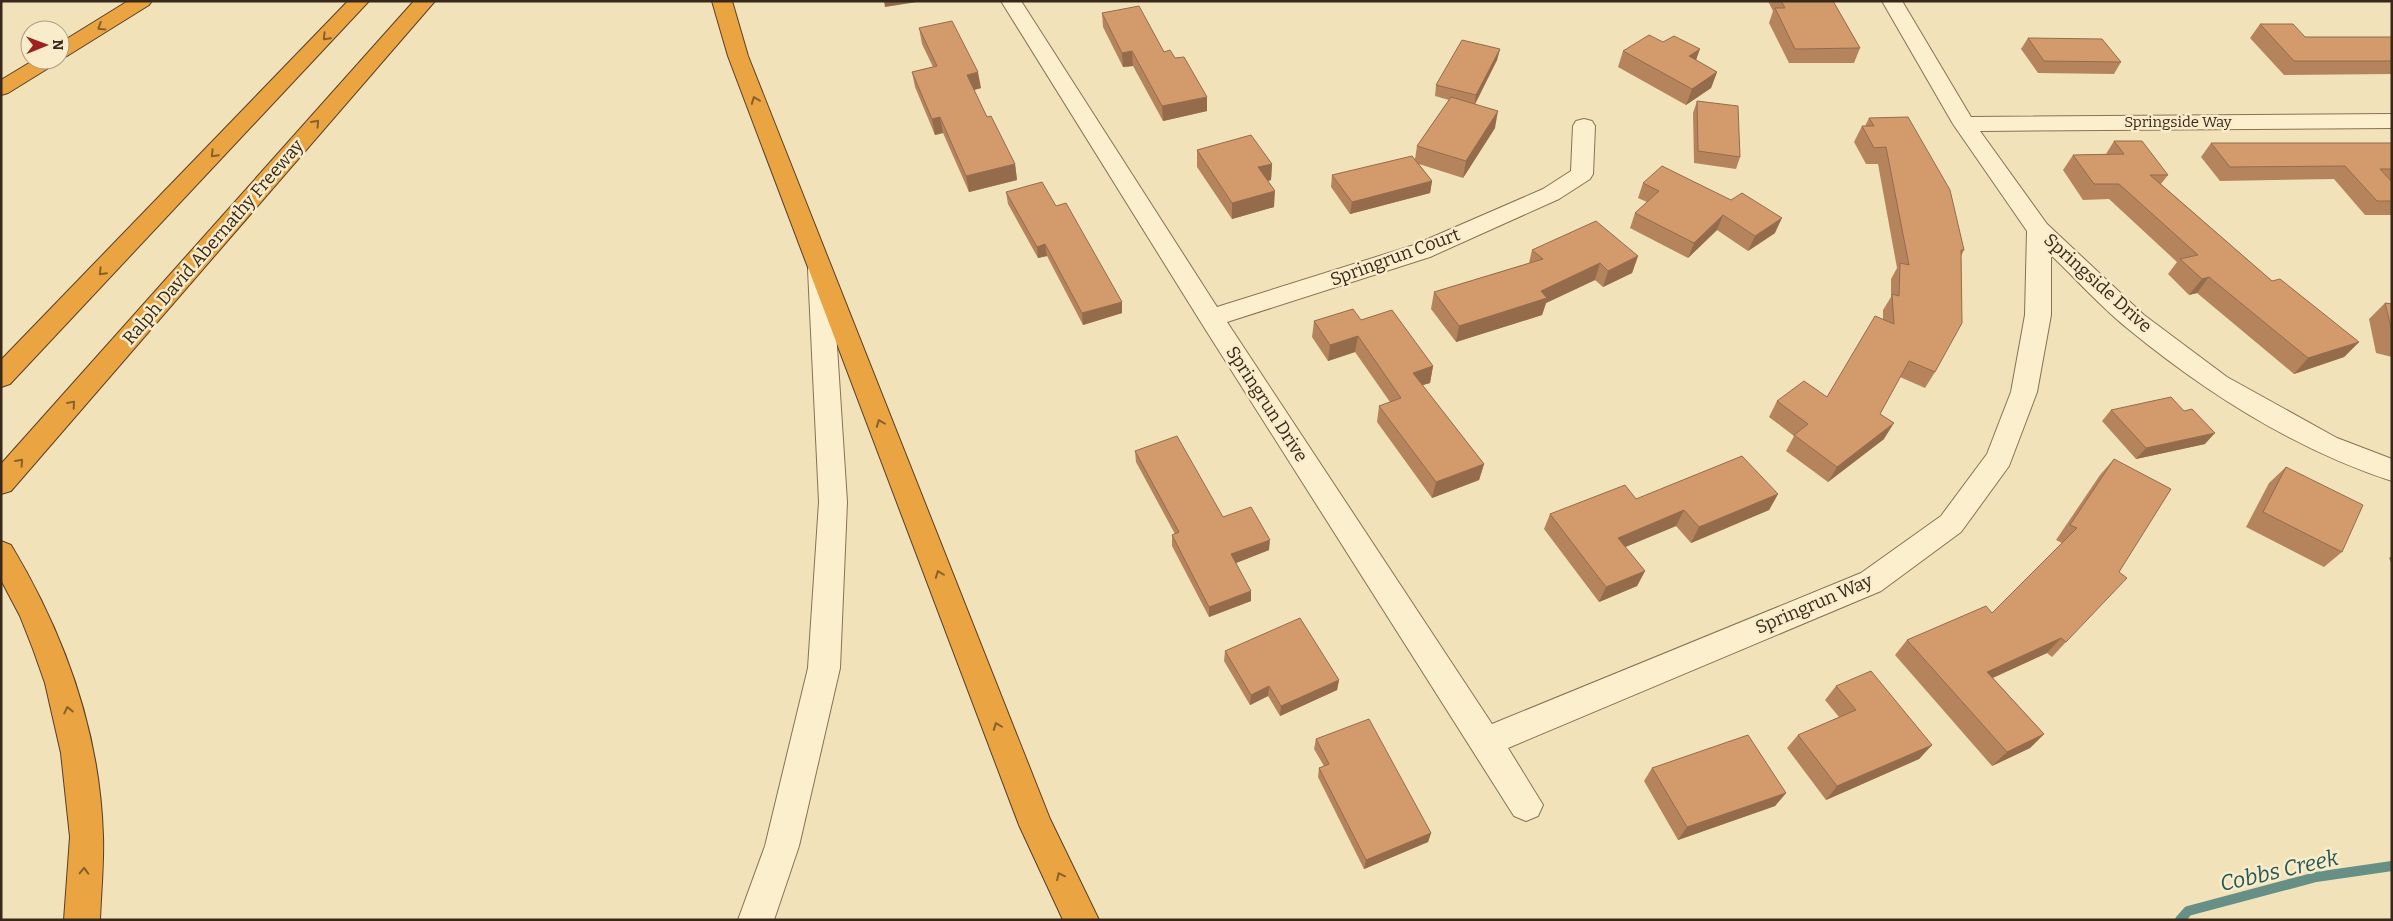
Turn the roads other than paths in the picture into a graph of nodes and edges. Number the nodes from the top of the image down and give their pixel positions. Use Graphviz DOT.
graph roads {
  1 [pos="142,1"];
  2 [pos="359,1"];
  3 [pos="425,1"];
  4 [pos="722,1"];
  5 [pos="1011,1"];
  6 [pos="1892,1"];
  7 [pos="70,46"];
  8 [pos="32,70"];
  9 [pos="1,89"];
  10 [pos="2392,121"];
  11 [pos="1964,124"];
  12 [pos="1584,126"];
  13 [pos="2039,230"];
  14 [pos="820,269"];
  15 [pos="1211,318"];
  16 [pos="1,377"];
  17 [pos="2392,470"];
  18 [pos="1,483"];
  19 [pos="1,553"];
  20 [pos="1486,742"];
  21 [pos="1526,805"];
  22 [pos="82,920"];
  23 [pos="756,920"];
  24 [pos="1081,920"];
  1 -- 7 [label="highway, one-way"];
  2 -- 16 [label="highway, one-way"];
  18 -- 3 [label="highway, Ralph David Abernathy Freeway, one-way"];
  14 -- 4 [label="highway, one-way"];
  5 -- 15 [label="street, Springrun Drive"];
  6 -- 11 [label="street, Springside Drive"];
  8 -- 9 [label="highway"];
  10 -- 11 [label="street, Springside Way"];
  11 -- 13 [label="street, Springside Drive"];
  12 -- 15 [label="street, Springrun Court"];
  13 -- 17 [label="street, Springside Drive"];
  13 -- 20 [label="street, Springrun Way"];
  14 -- 23 [label="street"];
  24 -- 14 [label="highway, one-way"];
  15 -- 20 [label="street, Springrun Drive"];
  22 -- 19 [label="highway, one-way"];
  20 -- 21 [label="street, Springrun Drive"];
}
